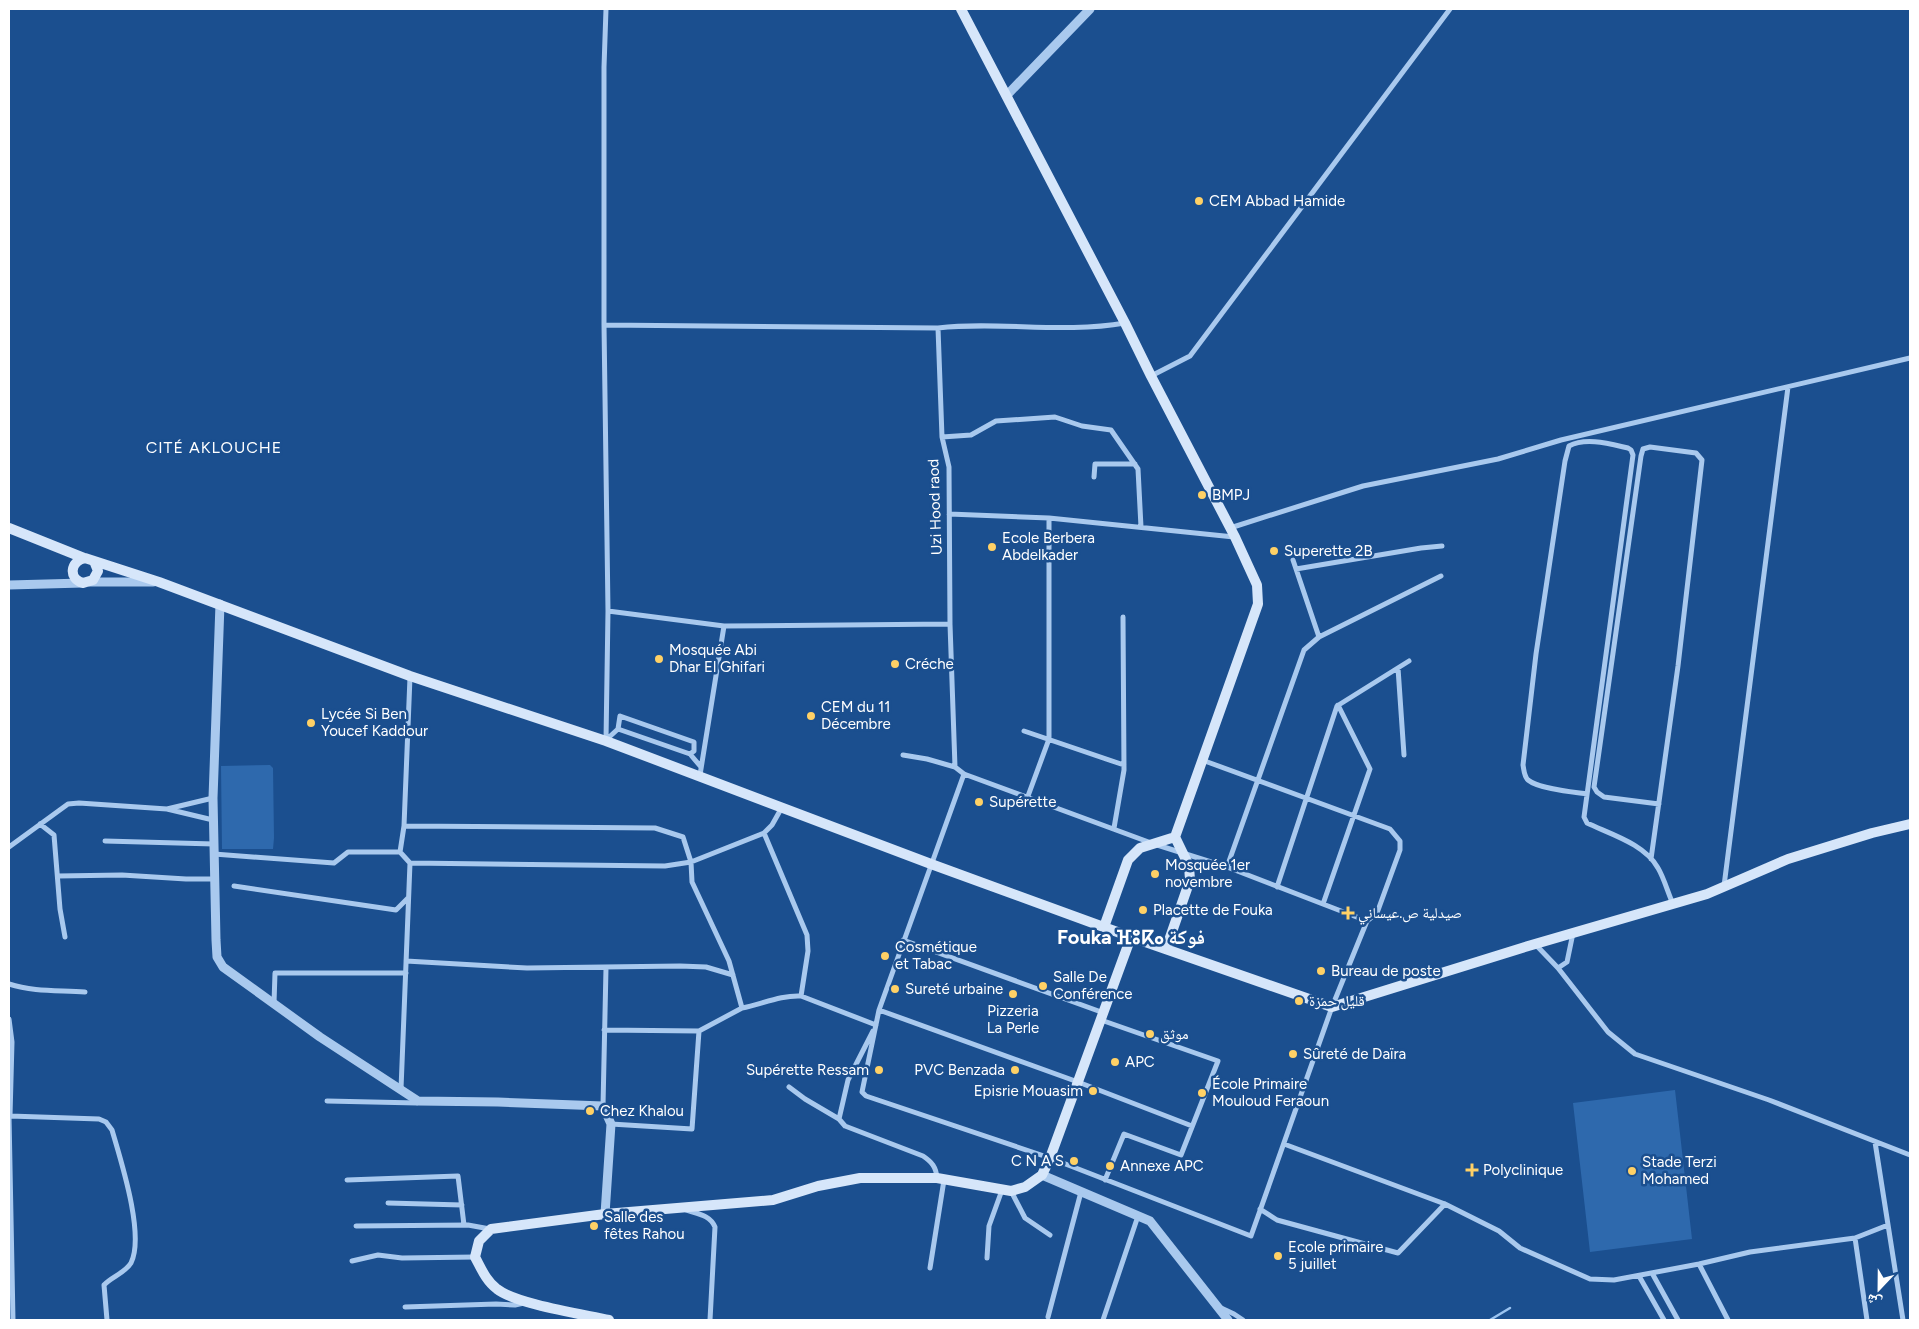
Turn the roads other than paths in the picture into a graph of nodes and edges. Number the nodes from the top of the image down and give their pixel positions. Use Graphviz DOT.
graph roads {
  1 [pos="606,9"];
  2 [pos="961,9"];
  3 [pos="1090,9"];
  4 [pos="1450,9"];
  5 [pos="1007,95"];
  6 [pos="1125,323"];
  7 [pos="604,324"];
  8 [pos="938,328"];
  9 [pos="1910,358"];
  10 [pos="1151,376"];
  11 [pos="1788,387"];
  12 [pos="942,437"];
  13 [pos="1135,464"];
  14 [pos="1094,477"];
  15 [pos="949,514"];
  16 [pos="1049,518"];
  17 [pos="1141,527"];
  18 [pos="9,528"];
  19 [pos="1232,532"];
  20 [pos="1442,546"];
  21 [pos="84,558"];
  22 [pos="1293,560"];
  23 [pos="94,562"];
  24 [pos="1296,569"];
  25 [pos="1440,576"];
  26 [pos="87,582"];
  27 [pos="159,582"];
  28 [pos="9,585"];
  29 [pos="220,604"];
  30 [pos="608,611"];
  31 [pos="1123,617"];
  32 [pos="950,624"];
  33 [pos="724,626"];
  34 [pos="1319,637"];
  35 [pos="1409,661"];
  36 [pos="1398,668"];
  37 [pos="410,676"];
  38 [pos="1338,705"];
  39 [pos="618,729"];
  40 [pos="1024,731"];
  41 [pos="1048,739"];
  42 [pos="606,741"];
  43 [pos="690,754"];
  44 [pos="903,755"];
  45 [pos="1404,755"];
  46 [pos="1202,760"];
  47 [pos="1124,765"];
  48 [pos="955,767"];
  49 [pos="701,771"];
  50 [pos="964,774"];
  51 [pos="1257,781"];
  52 [pos="1587,794"];
  53 [pos="1028,796"];
  54 [pos="213,798"];
  55 [pos="1306,799"];
  56 [pos="1659,804"];
  57 [pos="167,809"];
  58 [pos="781,809"];
  59 [pos="1353,816"];
  60 [pos="213,820"];
  61 [pos="40,824"];
  62 [pos="1910,824"];
  63 [pos="404,826"];
  64 [pos="1114,828"];
  65 [pos="764,833"];
  66 [pos="1174,837"];
  67 [pos="105,841"];
  68 [pos="214,844"];
  69 [pos="1154,844"];
  70 [pos="9,847"];
  71 [pos="400,852"];
  72 [pos="214,854"];
  73 [pos="1183,854"];
  74 [pos="1651,859"];
  75 [pos="691,862"];
  76 [pos="410,864"];
  77 [pos="930,864"];
  78 [pos="1227,867"];
  79 [pos="58,876"];
  80 [pos="214,878"];
  81 [pos="234,886"];
  82 [pos="1277,886"];
  83 [pos="1724,886"];
  84 [pos="408,898"];
  85 [pos="1323,904"];
  86 [pos="1673,904"];
  87 [pos="1367,921"];
  88 [pos="1104,928"];
  89 [pos="1573,933"];
  90 [pos="65,937"];
  91 [pos="1131,937"];
  92 [pos="903,940"];
  93 [pos="1534,944"];
  94 [pos="1166,950"];
  95 [pos="406,961"];
  96 [pos="606,968"];
  97 [pos="1558,968"];
  98 [pos="406,973"];
  99 [pos="733,975"];
  100 [pos="9,984"];
  101 [pos="85,992"];
  102 [pos="801,996"];
  103 [pos="274,1003"];
  104 [pos="742,1008"];
  105 [pos="1332,1008"];
  106 [pos="879,1010"];
  107 [pos="1103,1016"];
  108 [pos="9,1020"];
  109 [pos="876,1025"];
  110 [pos="604,1030"];
  111 [pos="699,1031"];
  112 [pos="1078,1082"];
  113 [pos="790,1087"];
  114 [pos="402,1089"];
  115 [pos="418,1101"];
  116 [pos="327,1102"];
  117 [pos="603,1106"];
  118 [pos="9,1116"];
  119 [pos="839,1119"];
  120 [pos="611,1124"];
  121 [pos="1192,1126"];
  122 [pos="1875,1142"];
  123 [pos="1284,1144"];
  124 [pos="1910,1155"];
  125 [pos="1050,1158"];
  126 [pos="1042,1175"];
  127 [pos="941,1179"];
  128 [pos="347,1180"];
  129 [pos="1105,1180"];
  130 [pos="1007,1190"];
  131 [pos="1082,1192"];
  132 [pos="388,1203"];
  133 [pos="462,1204"];
  134 [pos="1445,1204"];
  135 [pos="679,1208"];
  136 [pos="1260,1209"];
  137 [pos="605,1214"];
  138 [pos="1138,1216"];
  139 [pos="464,1225"];
  140 [pos="1888,1225"];
  141 [pos="356,1226"];
  142 [pos="491,1229"];
  143 [pos="1050,1234"];
  144 [pos="1855,1238"];
  145 [pos="475,1257"];
  146 [pos="987,1258"];
  147 [pos="352,1261"];
  148 [pos="1699,1264"];
  149 [pos="930,1268"];
  150 [pos="1652,1273"];
  151 [pos="1639,1276"];
  152 [pos="530,1302"];
  153 [pos="1217,1306"];
  154 [pos="405,1307"];
  155 [pos="1048,1317"];
  156 [pos="13,1320"];
  157 [pos="107,1320"];
  158 [pos="608,1320"];
  159 [pos="710,1320"];
  160 [pos="1104,1320"];
  161 [pos="1228,1320"];
  162 [pos="1243,1320"];
  163 [pos="1664,1320"];
  164 [pos="1678,1320"];
  165 [pos="1728,1320"];
  166 [pos="1867,1320"];
  167 [pos="1904,1320"];
  1 -- 7 [label="street"];
  2 -- 5 [label="main road"];
  3 -- 5 [label="street"];
  4 -- 10 [label="street"];
  5 -- 6 [label="main road"];
  6 -- 8 [label="street"];
  6 -- 10 [label="main road"];
  7 -- 8 [label="street"];
  7 -- 30 [label="street"];
  8 -- 12 [label="street, Uzi Hood raod"];
  9 -- 11 [label="street"];
  10 -- 19 [label="main road"];
  11 -- 19 [label="street"];
  11 -- 83 [label="street"];
  12 -- 13 [label="street"];
  12 -- 15 [label="street, Uzi Hood raod"];
  13 -- 14 [label="street"];
  13 -- 17 [label="street"];
  15 -- 16 [label="street"];
  15 -- 32 [label="street, Uzi Hood raod"];
  16 -- 17 [label="street"];
  16 -- 41 [label="street"];
  17 -- 19 [label="street"];
  18 -- 21 [label="main road"];
  19 -- 46 [label="main road"];
  20 -- 24 [label="street"];
  21 -- 23 [label="main road"];
  21 -- 26 [label="main road"];
  22 -- 24 [label="street"];
  23 -- 26 [label="main road"];
  23 -- 27 [label="main road"];
  24 -- 34 [label="street"];
  25 -- 34 [label="street"];
  26 -- 27 [label="street"];
  26 -- 28 [label="street"];
  27 -- 29 [label="main road"];
  29 -- 37 [label="main road"];
  29 -- 54 [label="street"];
  30 -- 33 [label="street"];
  30 -- 42 [label="street"];
  31 -- 47 [label="street"];
  32 -- 33 [label="street"];
  32 -- 48 [label="street, Uzi Hood raod"];
  33 -- 49 [label="street"];
  34 -- 51 [label="street"];
  35 -- 36 [label="street"];
  36 -- 38 [label="street"];
  36 -- 45 [label="street"];
  37 -- 42 [label="main road"];
  37 -- 63 [label="street"];
  38 -- 55 [label="street"];
  38 -- 59 [label="street"];
  39 -- 42 [label="street"];
  39 -- 43 [label="street"];
  39 -- 43 [label="street"];
  40 -- 41 [label="street"];
  41 -- 47 [label="street"];
  41 -- 53 [label="street"];
  42 -- 49 [label="main road"];
  43 -- 49 [label="street"];
  44 -- 48 [label="street"];
  46 -- 51 [label="street"];
  46 -- 66 [label="main road"];
  47 -- 64 [label="street"];
  48 -- 50 [label="street"];
  49 -- 58 [label="main road"];
  50 -- 53 [label="street"];
  50 -- 77 [label="street"];
  51 -- 55 [label="street"];
  51 -- 78 [label="street"];
  52 -- 52 [label="street"];
  52 -- 74 [label="street"];
  53 -- 64 [label="street"];
  54 -- 57 [label="street"];
  54 -- 60 [label="street"];
  55 -- 59 [label="street"];
  55 -- 82 [label="street"];
  56 -- 56 [label="street"];
  56 -- 74 [label="street"];
  57 -- 60 [label="street"];
  57 -- 61 [label="street"];
  58 -- 65 [label="street"];
  58 -- 77 [label="main road"];
  59 -- 85 [label="street"];
  59 -- 87 [label="street"];
  60 -- 68 [label="street"];
  61 -- 70 [label="street"];
  61 -- 79 [label="street"];
  62 -- 83 [label="main road"];
  63 -- 71 [label="street"];
  63 -- 75 [label="street"];
  64 -- 69 [label="street"];
  65 -- 75 [label="street"];
  65 -- 102 [label="street"];
  66 -- 69 [label="main road"];
  66 -- 73 [label="main road"];
  67 -- 68 [label="street"];
  68 -- 72 [label="street"];
  69 -- 73 [label="street"];
  69 -- 88 [label="main road"];
  71 -- 72 [label="street"];
  71 -- 76 [label="street"];
  72 -- 80 [label="street"];
  73 -- 78 [label="street"];
  73 -- 94 [label="main road"];
  74 -- 86 [label="street"];
  75 -- 76 [label="street"];
  75 -- 99 [label="street"];
  76 -- 84 [label="street"];
  77 -- 88 [label="main road"];
  77 -- 92 [label="street"];
  78 -- 82 [label="street"];
  79 -- 80 [label="street"];
  79 -- 90 [label="street"];
  80 -- 103 [label="street"];
  81 -- 84 [label="street"];
  82 -- 85 [label="street"];
  83 -- 86 [label="main road"];
  84 -- 95 [label="street"];
  85 -- 87 [label="street"];
  86 -- 89 [label="main road"];
  87 -- 105 [label="street"];
  88 -- 91 [label="main road"];
  89 -- 93 [label="main road"];
  89 -- 97 [label="street"];
  91 -- 94 [label="main road"];
  91 -- 107 [label="main road"];
  92 -- 106 [label="street"];
  92 -- 107 [label="street"];
  93 -- 97 [label="street"];
  93 -- 105 [label="main road"];
  94 -- 105 [label="main road"];
  95 -- 96 [label="street"];
  95 -- 98 [label="street"];
  96 -- 99 [label="street"];
  96 -- 110 [label="street"];
  97 -- 122 [label="street"];
  98 -- 103 [label="street"];
  98 -- 114 [label="street"];
  99 -- 104 [label="street"];
  100 -- 101 [label="street"];
  102 -- 104 [label="street"];
  102 -- 109 [label="street"];
  103 -- 114 [label="street"];
  104 -- 111 [label="street"];
  105 -- 123 [label="street"];
  106 -- 109 [label="street"];
  106 -- 112 [label="street"];
  107 -- 112 [label="main road"];
  107 -- 121 [label="street"];
  108 -- 118 [label="street"];
  109 -- 119 [label="street"];
  109 -- 125 [label="street"];
  110 -- 111 [label="street"];
  110 -- 117 [label="street"];
  111 -- 120 [label="street"];
  112 -- 121 [label="street"];
  112 -- 125 [label="main road"];
  113 -- 119 [label="street"];
  114 -- 115 [label="street"];
  115 -- 116 [label="street"];
  115 -- 117 [label="street"];
  117 -- 120 [label="street"];
  118 -- 156 [label="street"];
  118 -- 157 [label="street"];
  119 -- 127 [label="street"];
  120 -- 137 [label="street"];
  121 -- 129 [label="street"];
  122 -- 124 [label="street"];
  122 -- 140 [label="street"];
  123 -- 134 [label="street"];
  123 -- 136 [label="street"];
  125 -- 126 [label="main road"];
  125 -- 129 [label="street"];
  126 -- 130 [label="main road"];
  126 -- 131 [label="street"];
  127 -- 130 [label="main road"];
  127 -- 135 [label="main road"];
  127 -- 149 [label="street"];
  128 -- 133 [label="street"];
  129 -- 136 [label="street"];
  130 -- 143 [label="street"];
  130 -- 146 [label="street"];
  131 -- 138 [label="street"];
  131 -- 155 [label="street"];
  132 -- 133 [label="street"];
  133 -- 139 [label="street"];
  134 -- 136 [label="street"];
  134 -- 151 [label="street"];
  135 -- 137 [label="main road"];
  135 -- 159 [label="street"];
  137 -- 142 [label="main road"];
  138 -- 153 [label="street"];
  138 -- 160 [label="street"];
  139 -- 141 [label="street"];
  139 -- 142 [label="street"];
  140 -- 144 [label="street"];
  140 -- 167 [label="street"];
  142 -- 145 [label="main road"];
  144 -- 148 [label="street"];
  144 -- 166 [label="street"];
  145 -- 147 [label="street"];
  145 -- 152 [label="main road"];
  148 -- 150 [label="street"];
  148 -- 165 [label="street"];
  150 -- 151 [label="street"];
  150 -- 164 [label="street"];
  151 -- 163 [label="street"];
  152 -- 154 [label="street"];
  152 -- 158 [label="main road"];
  153 -- 161 [label="street"];
  153 -- 162 [label="street"];
}
